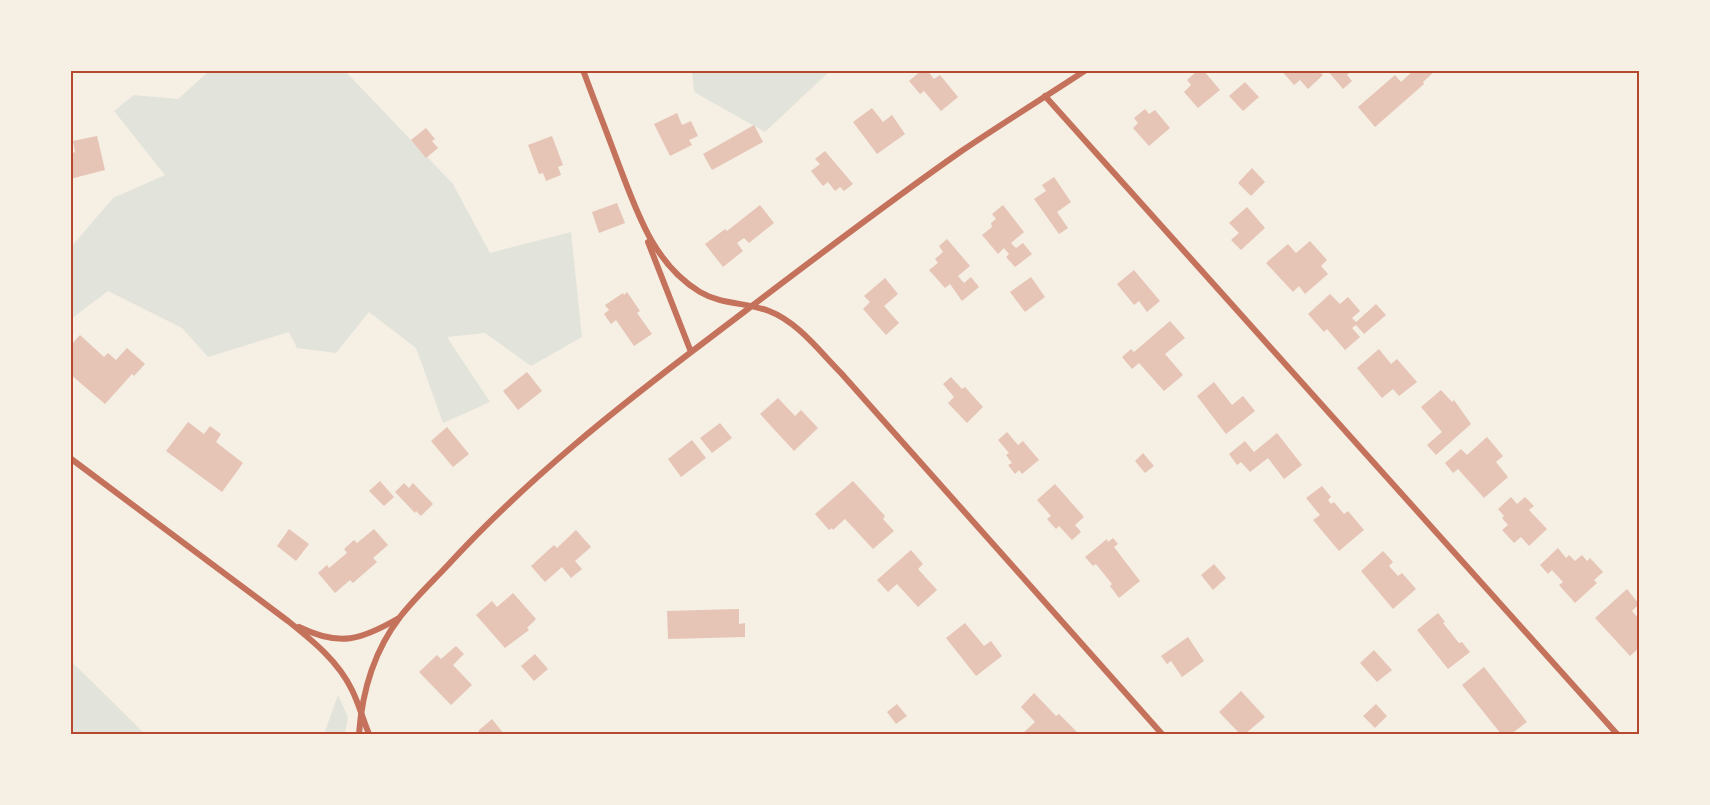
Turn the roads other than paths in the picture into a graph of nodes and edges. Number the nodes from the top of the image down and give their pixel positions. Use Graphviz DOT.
graph roads {
  1 [pos="583,70"];
  2 [pos="1086,70"];
  3 [pos="1045,96"];
  4 [pos="641,224"];
  5 [pos="752,305"];
  6 [pos="691,352"];
  7 [pos="70,458"];
  8 [pos="399,618"];
  9 [pos="288,621"];
  10 [pos="360,714"];
  11 [pos="359,735"];
  12 [pos="369,735"];
  13 [pos="1162,735"];
  14 [pos="1617,735"];
  1 -- 4 [label="street"];
  2 -- 3 [label="street"];
  3 -- 5 [label="street"];
  3 -- 14 [label="street"];
  4 -- 5 [label="street"];
  4 -- 6 [label="street"];
  5 -- 6 [label="street"];
  5 -- 13 [label="street"];
  6 -- 8 [label="street"];
  7 -- 9 [label="street"];
  8 -- 9 [label="street"];
  8 -- 10 [label="street"];
  9 -- 10 [label="street"];
  10 -- 11 [label="street"];
  10 -- 12 [label="street"];
}
